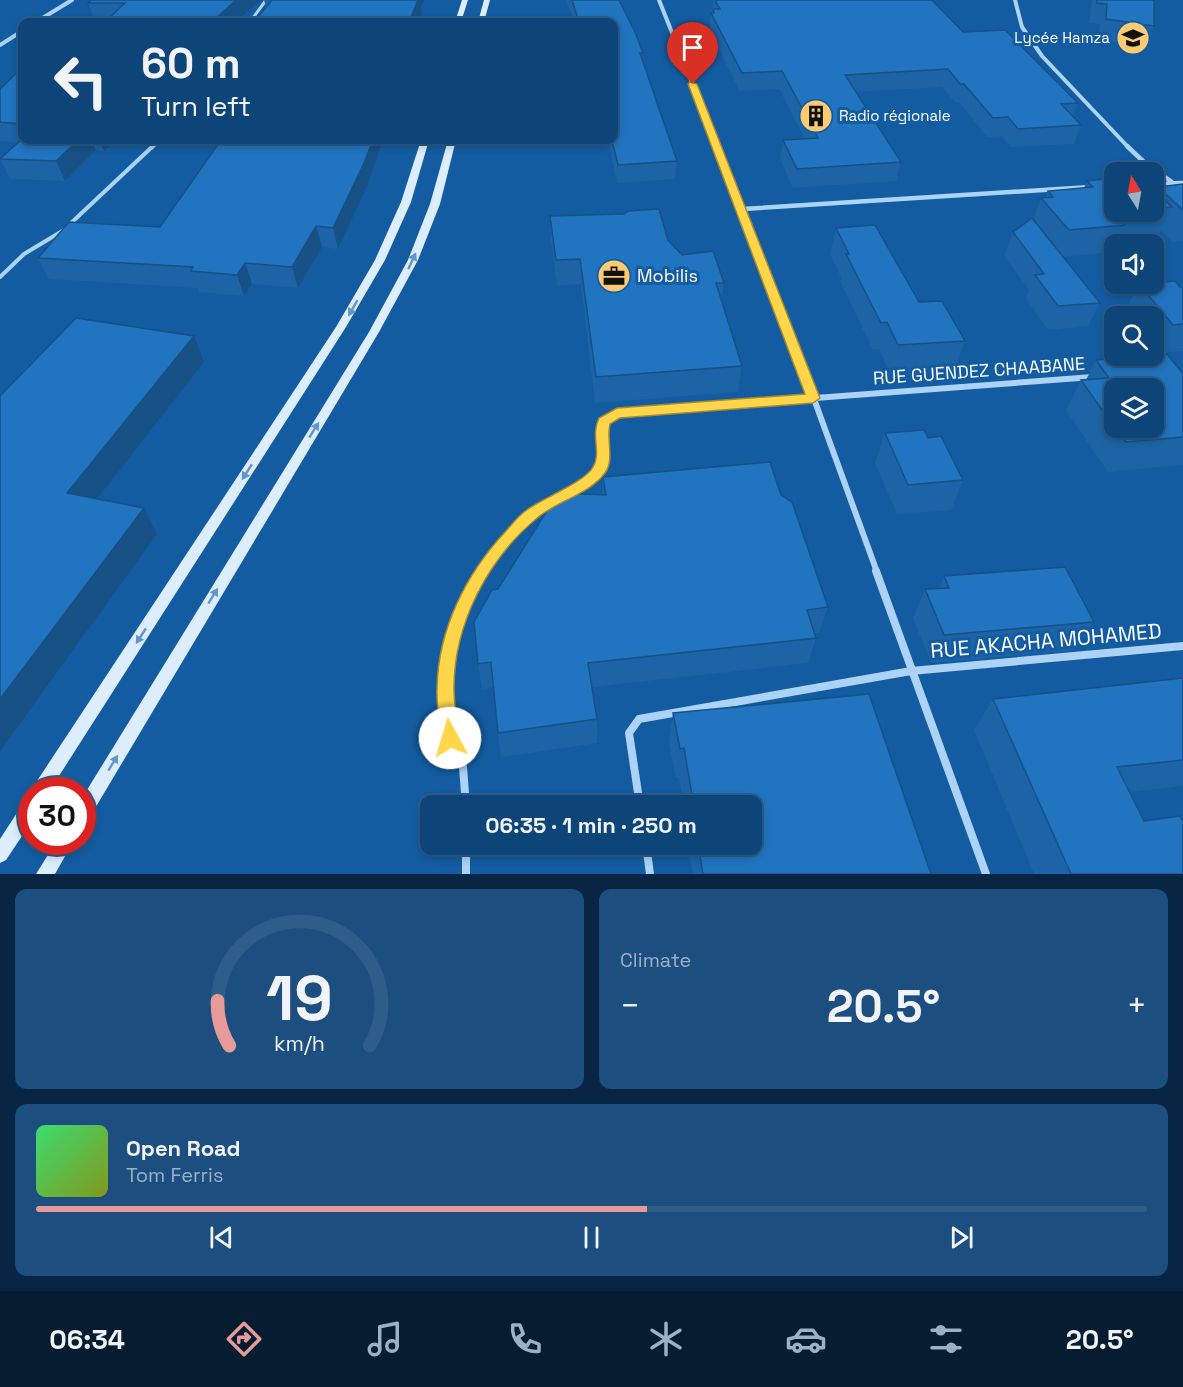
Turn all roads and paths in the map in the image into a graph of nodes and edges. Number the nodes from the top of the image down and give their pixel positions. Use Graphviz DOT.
graph roads {
  1 [pos="72,0"];
  2 [pos="266,0"];
  3 [pos="465,0"];
  4 [pos="487,0"];
  5 [pos="660,0"];
  6 [pos="1015,0"];
  7 [pos="43,18"];
  8 [pos="253,18"];
  9 [pos="459,18"];
  10 [pos="482,18"];
  11 [pos="18,34"];
  12 [pos="0,45"];
  13 [pos="156,144"];
  14 [pos="424,144"];
  15 [pos="451,144"];
  16 [pos="1164,183"];
  17 [pos="1172,183"];
  18 [pos="1183,183"];
  19 [pos="1102,186"];
  20 [pos="743,209"];
  21 [pos="0,277"];
  22 [pos="1102,376"];
  23 [pos="813,398"];
  24 [pos="1183,646"];
  25 [pos="911,671"];
  26 [pos="49,777"];
  27 [pos="96,791"];
  28 [pos="465,795"];
  29 [pos="638,795"];
  30 [pos="18,826"];
  31 [pos="0,854"];
  32 [pos="57,855"];
  33 [pos="466,855"];
  34 [pos="647,855"];
  35 [pos="45,874"];
  36 [pos="466,874"];
  37 [pos="650,874"];
  38 [pos="986,874"];
  1 -- 7 [label="street"];
  2 -- 8 [label="lane"];
  3 -- 9 [label="main road"];
  4 -- 10 [label="main road"];
  5 -- 20 [label="street"];
  6 -- 17 [label="street"];
  11 -- 12 [label="street"];
  13 -- 21 [label="lane"];
  14 -- 26 [label="main road, one-way"];
  27 -- 15 [label="main road, one-way"];
  16 -- 17 [label="street"];
  17 -- 18 [label="street"];
  19 -- 20 [label="street"];
  20 -- 23 [label="street"];
  22 -- 23 [label="street, RUE GUENDEZ CHAABANE"];
  23 -- 25 [label="street"];
  23 -- 28 [label="street, RUE GUENDEZ CHAABANE"];
  24 -- 25 [label="street, RUE AKACHA MOHAMED"];
  25 -- 29 [label="street, RUE AKACHA MOHAMED"];
  25 -- 38 [label="street"];
  30 -- 31 [label="main road"];
  32 -- 35 [label="main road"];
  33 -- 36 [label="street"];
  34 -- 37 [label="street"];
}
